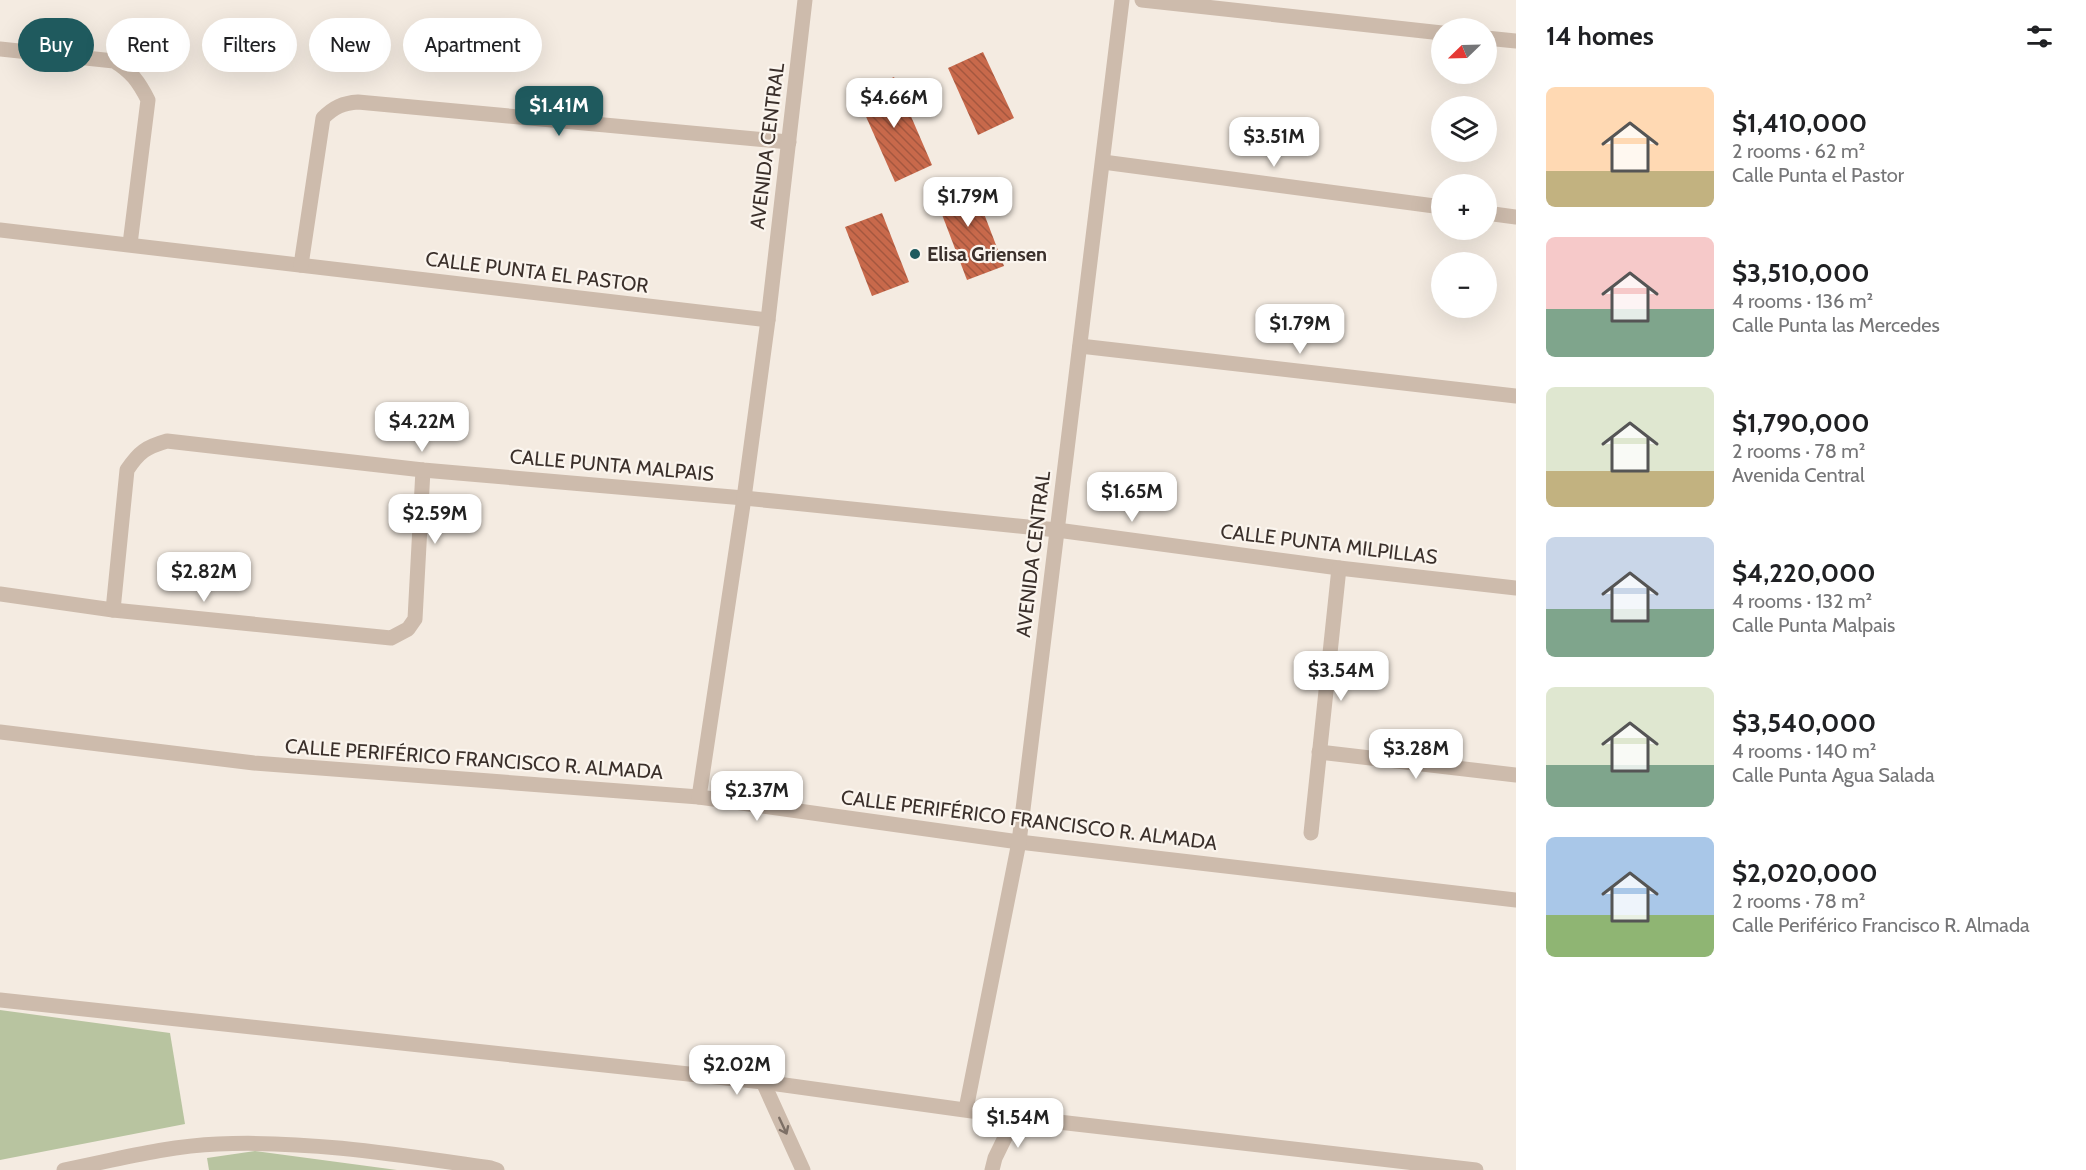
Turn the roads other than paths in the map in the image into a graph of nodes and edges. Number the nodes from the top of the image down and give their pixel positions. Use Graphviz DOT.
graph roads {
  1 [pos="805,0"];
  2 [pos="1122,0"];
  3 [pos="1142,0"];
  4 [pos="1431,32"];
  5 [pos="1497,39"];
  6 [pos="1516,41"];
  7 [pos="0,49"];
  8 [pos="789,142"];
  9 [pos="1103,162"];
  10 [pos="1431,206"];
  11 [pos="1497,214"];
  12 [pos="1516,217"];
  13 [pos="0,230"];
  14 [pos="130,244"];
  15 [pos="301,265"];
  16 [pos="768,320"];
  17 [pos="1080,346"];
  18 [pos="1516,396"];
  19 [pos="423,470"];
  20 [pos="744,498"];
  21 [pos="1057,530"];
  22 [pos="1339,568"];
  23 [pos="1516,588"];
  24 [pos="0,594"];
  25 [pos="113,610"];
  26 [pos="0,732"];
  27 [pos="1319,752"];
  28 [pos="1516,775"];
  29 [pos="699,796"];
  30 [pos="1311,832"];
  31 [pos="1019,842"];
  32 [pos="1516,900"];
  33 [pos="0,1000"];
  34 [pos="763,1082"];
  35 [pos="966,1109"];
  36 [pos="1015,1117"];
  37 [pos="64,1170"];
  38 [pos="497,1170"];
  39 [pos="803,1170"];
  40 [pos="992,1170"];
  41 [pos="1476,1170"];
  1 -- 8 [label="street, AVENIDA CENTRAL"];
  2 -- 9 [label="street, AVENIDA CENTRAL"];
  3 -- 4 [label="street"];
  5 -- 6 [label="street"];
  7 -- 14 [label="street"];
  8 -- 15 [label="street"];
  8 -- 16 [label="street, AVENIDA CENTRAL"];
  9 -- 10 [label="street"];
  9 -- 17 [label="street, AVENIDA CENTRAL"];
  11 -- 12 [label="street"];
  13 -- 14 [label="street, CALLE PUNTA EL PASTOR"];
  14 -- 15 [label="street, CALLE PUNTA EL PASTOR"];
  15 -- 16 [label="street, CALLE PUNTA EL PASTOR"];
  16 -- 20 [label="street, AVENIDA CENTRAL"];
  17 -- 18 [label="street"];
  17 -- 21 [label="street, AVENIDA CENTRAL"];
  19 -- 20 [label="street, CALLE PUNTA MALPAIS"];
  19 -- 25 [label="street, CALLE PUNTA MALPAIS"];
  19 -- 25 [label="street"];
  20 -- 21 [label="street, CALLE PUNTA MILPILLAS"];
  20 -- 29 [label="street, AVENIDA CENTRAL"];
  21 -- 22 [label="street, CALLE PUNTA MILPILLAS"];
  21 -- 31 [label="street, AVENIDA CENTRAL"];
  22 -- 23 [label="street, CALLE PUNTA MILPILLAS"];
  22 -- 27 [label="street"];
  24 -- 25 [label="street"];
  26 -- 29 [label="street, CALLE PERIFÉRICO FRANCISCO R. ALMADA"];
  27 -- 28 [label="street"];
  27 -- 30 [label="street"];
  29 -- 31 [label="street, CALLE PERIFÉRICO FRANCISCO R. ALMADA"];
  31 -- 32 [label="street, CALLE PERIFÉRICO FRANCISCO R. ALMADA"];
  31 -- 35 [label="street, AVENIDA CENTRAL"];
  33 -- 34 [label="street"];
  34 -- 35 [label="street"];
  34 -- 39 [label="street, one-way"];
  35 -- 36 [label="street"];
  36 -- 40 [label="street"];
  36 -- 41 [label="street"];
  37 -- 38 [label="street"];
}
